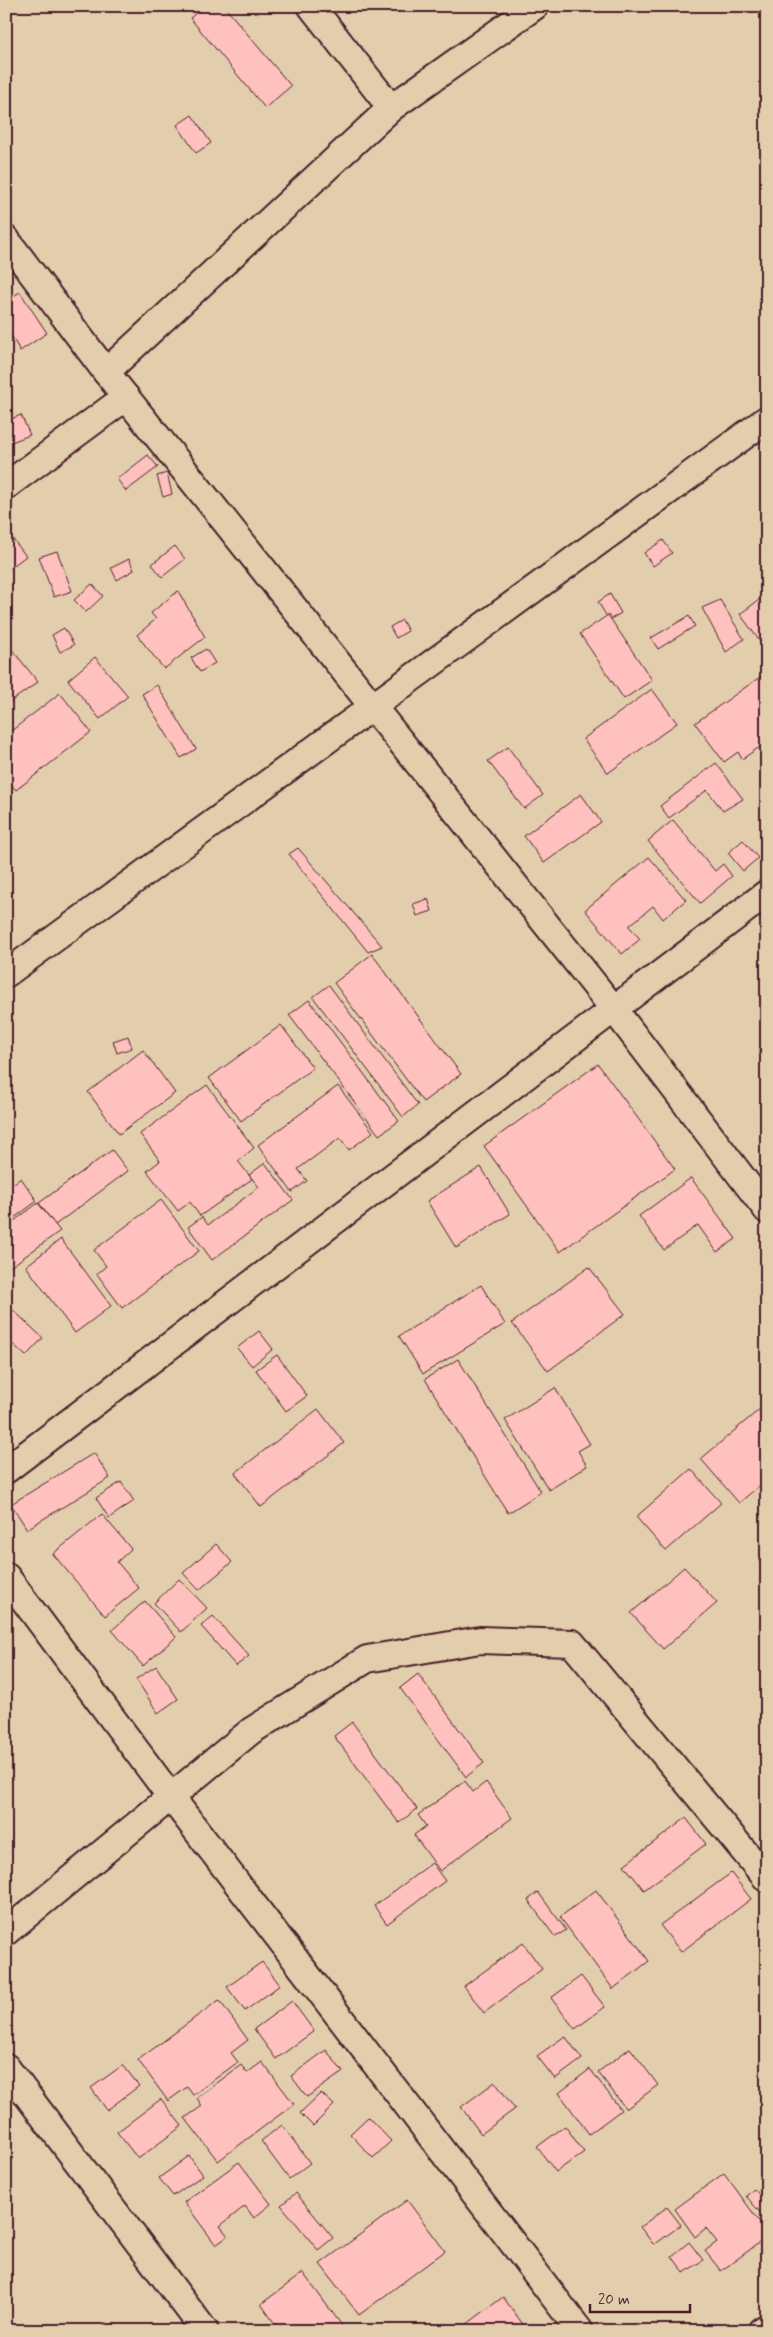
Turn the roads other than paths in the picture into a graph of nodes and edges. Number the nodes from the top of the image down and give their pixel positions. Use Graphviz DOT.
graph roads {
  1 [pos="310,6"];
  2 [pos="535,6"];
  3 [pos="391,108"];
  4 [pos="6,239"];
  5 [pos="106,372"];
  6 [pos="126,398"];
  7 [pos="767,419"];
  8 [pos="6,486"];
  9 [pos="373,706"];
  10 [pos="767,893"];
  11 [pos="6,974"];
  12 [pos="613,1008"];
  13 [pos="767,1210"];
  14 [pos="6,1470"];
  15 [pos="6,1576"];
  16 [pos="171,1797"];
  17 [pos="764,1871"];
  18 [pos="6,1932"];
  19 [pos="6,2068"];
  20 [pos="767,2327"];
  21 [pos="205,2331"];
  22 [pos="580,2331"];
  23 [pos="761,2331"];
  1 -- 3 [label="street"];
  2 -- 3 [label="street"];
  3 -- 5 [label="street"];
  4 -- 5 [label="street"];
  5 -- 6 [label="street"];
  6 -- 8 [label="street"];
  6 -- 9 [label="street"];
  7 -- 9 [label="street"];
  9 -- 11 [label="street"];
  9 -- 12 [label="street"];
  10 -- 12 [label="street"];
  12 -- 13 [label="street"];
  12 -- 14 [label="street"];
  15 -- 16 [label="street"];
  16 -- 17 [label="street"];
  16 -- 18 [label="street"];
  16 -- 22 [label="street"];
  19 -- 21 [label="street"];
  20 -- 23 [label="street"];
}
